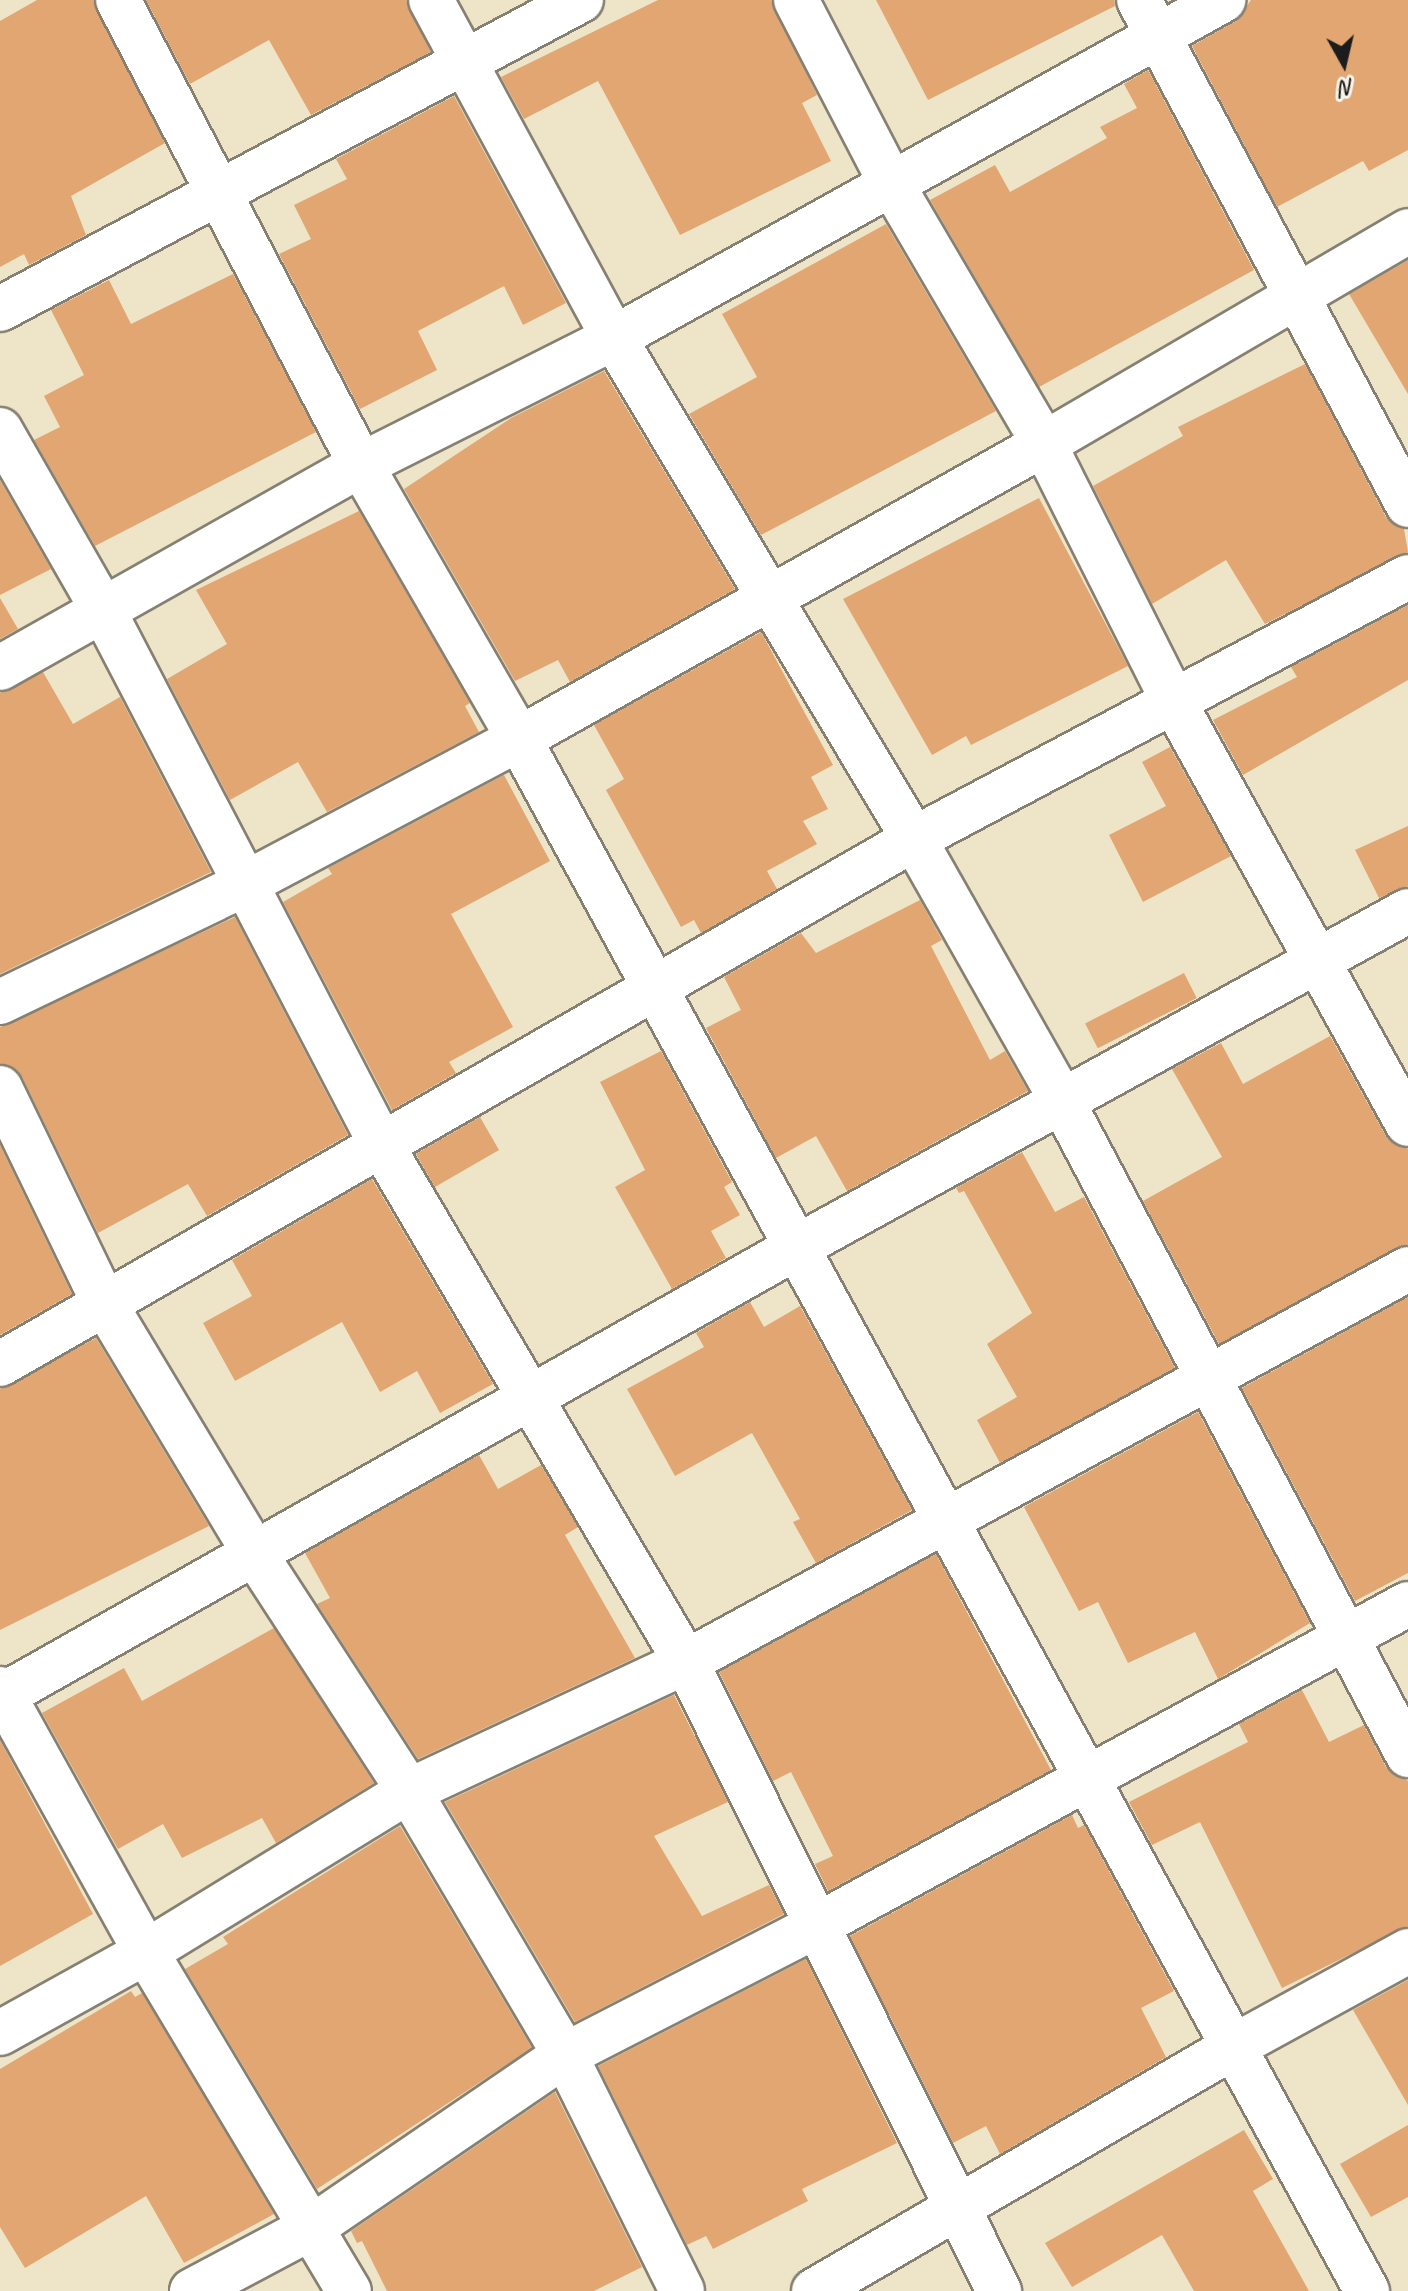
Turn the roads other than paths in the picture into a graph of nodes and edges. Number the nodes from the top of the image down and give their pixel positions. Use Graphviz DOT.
graph roads {
  1 [pos="118,0"];
  2 [pos="431,0"];
  3 [pos="581,0"];
  4 [pos="796,0"];
  5 [pos="1223,0"];
  6 [pos="1149,18"];
  7 [pos="464,62"];
  8 [pos="890,181"];
  9 [pos="222,192"];
  10 [pos="1408,231"];
  11 [pos="1297,295"];
  12 [pos="0,309"];
  13 [pos="614,338"];
  14 [pos="0,430"];
  15 [pos="1044,444"];
  16 [pos="361,465"];
  17 [pos="1408,505"];
  18 [pos="1408,577"];
  19 [pos="770,600"];
  20 [pos="103,610"];
  21 [pos="0,668"];
  22 [pos="1175,704"];
  23 [pos="519,739"];
  24 [pos="914,839"];
  25 [pos="243,885"];
  26 [pos="1408,911"];
  27 [pos="1314,962"];
  28 [pos="657,989"];
  29 [pos="0,1002"];
  30 [pos="0,1088"];
  31 [pos="1062,1101"];
  32 [pos="1408,1124"];
  33 [pos="382,1146"];
  34 [pos="797,1247"];
  35 [pos="1408,1269"];
  36 [pos="103,1301"];
  37 [pos="0,1364"];
  38 [pos="1208,1376"];
  39 [pos="526,1399"];
  40 [pos="946,1520"];
  41 [pos="253,1551"];
  42 [pos="1408,1604"];
  43 [pos="1346,1638"];
  44 [pos="686,1662"];
  45 [pos="1,1694"];
  46 [pos="1408,1755"];
  47 [pos="1087,1778"];
  48 [pos="409,1791"];
  49 [pos="814,1927"];
  50 [pos="1408,1951"];
  51 [pos="146,1952"];
  52 [pos="0,2033"];
  53 [pos="1233,2047"];
  54 [pos="565,2055"];
  55 [pos="956,2208"];
  56 [pos="314,2226"];
  57 [pos="192,2291"];
  58 [pos="349,2291"];
  59 [pos="682,2291"];
  60 [pos="814,2291"];
  61 [pos="999,2291"];
  62 [pos="1367,2291"];
  1 -- 9 [label="street"];
  2 -- 7 [label="street"];
  3 -- 7 [label="street"];
  4 -- 8 [label="street"];
  5 -- 6 [label="street"];
  6 -- 8 [label="street"];
  6 -- 11 [label="street"];
  7 -- 9 [label="street"];
  7 -- 13 [label="street"];
  8 -- 13 [label="street"];
  8 -- 15 [label="street"];
  9 -- 12 [label="street"];
  9 -- 16 [label="street"];
  10 -- 11 [label="street"];
  11 -- 15 [label="street"];
  11 -- 17 [label="street"];
  13 -- 16 [label="street"];
  13 -- 19 [label="street"];
  14 -- 20 [label="street"];
  15 -- 19 [label="street"];
  15 -- 22 [label="street"];
  16 -- 20 [label="street"];
  16 -- 23 [label="street"];
  18 -- 22 [label="street"];
  19 -- 23 [label="street"];
  19 -- 24 [label="street"];
  20 -- 21 [label="street"];
  20 -- 25 [label="street"];
  22 -- 24 [label="street"];
  22 -- 27 [label="street"];
  23 -- 25 [label="street"];
  23 -- 28 [label="street"];
  24 -- 28 [label="street"];
  24 -- 31 [label="street"];
  25 -- 29 [label="street"];
  25 -- 33 [label="street"];
  26 -- 27 [label="street"];
  27 -- 31 [label="street"];
  27 -- 32 [label="street"];
  28 -- 33 [label="street"];
  28 -- 34 [label="street"];
  30 -- 36 [label="street"];
  31 -- 34 [label="street"];
  31 -- 38 [label="street"];
  33 -- 36 [label="street"];
  33 -- 39 [label="street"];
  34 -- 39 [label="street"];
  34 -- 40 [label="street"];
  35 -- 38 [label="street"];
  36 -- 37 [label="street"];
  36 -- 41 [label="street"];
  38 -- 40 [label="street"];
  38 -- 43 [label="street"];
  39 -- 41 [label="street"];
  39 -- 44 [label="street"];
  40 -- 44 [label="street"];
  40 -- 47 [label="street"];
  41 -- 45 [label="street"];
  41 -- 48 [label="street"];
  42 -- 43 [label="street"];
  43 -- 46 [label="street"];
  43 -- 47 [label="street"];
  44 -- 48 [label="street"];
  44 -- 49 [label="street"];
  45 -- 51 [label="street"];
  47 -- 49 [label="street"];
  47 -- 53 [label="street"];
  48 -- 51 [label="street"];
  48 -- 54 [label="street"];
  49 -- 54 [label="street"];
  49 -- 55 [label="street"];
  50 -- 53 [label="street"];
  51 -- 52 [label="street"];
  51 -- 56 [label="street"];
  53 -- 55 [label="street"];
  53 -- 62 [label="street"];
  54 -- 56 [label="street"];
  54 -- 59 [label="street"];
  55 -- 60 [label="street"];
  55 -- 61 [label="street"];
  56 -- 57 [label="street"];
  56 -- 58 [label="street"];
}
